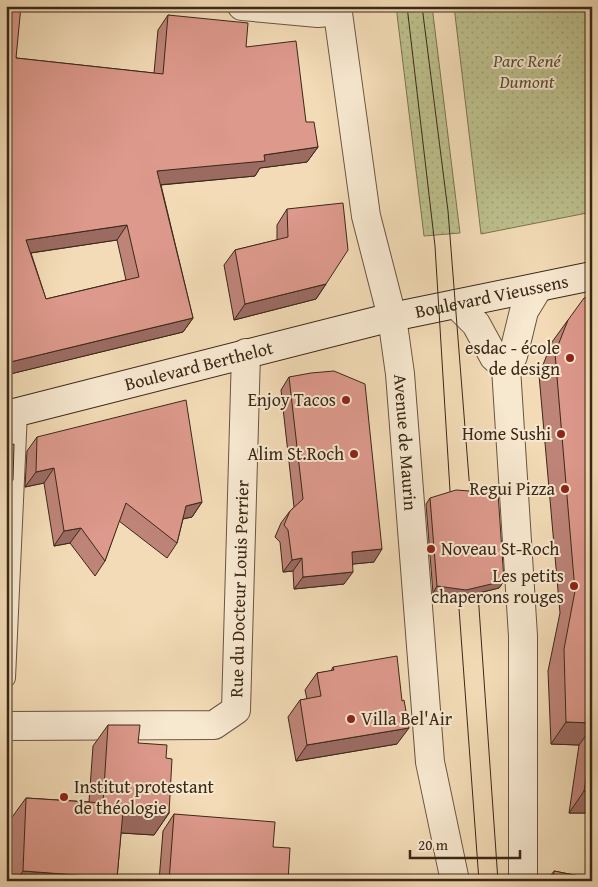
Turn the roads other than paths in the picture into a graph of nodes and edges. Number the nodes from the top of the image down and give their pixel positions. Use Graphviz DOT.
graph roads {
  1 [pos="242,6"];
  2 [pos="337,9"];
  3 [pos="592,276"];
  4 [pos="538,288"];
  5 [pos="456,304"];
  6 [pos="392,317"];
  7 [pos="246,353"];
  8 [pos="506,368"];
  9 [pos="12,414"];
  10 [pos="6,678"];
  11 [pos="6,726"];
  12 [pos="455,881"];
  13 [pos="523,881"];
  1 -- 2 [label="street"];
  2 -- 6 [label="street, Avenue de Maurin"];
  3 -- 4 [label="street, Boulevard Vieussens"];
  4 -- 5 [label="street, Boulevard Vieussens"];
  4 -- 8 [label="street"];
  5 -- 6 [label="street, Boulevard Vieussens"];
  5 -- 8 [label="street"];
  6 -- 7 [label="street, Boulevard Berthelot"];
  6 -- 12 [label="street, Avenue de Maurin"];
  7 -- 9 [label="street, Boulevard Berthelot"];
  7 -- 11 [label="street, Rue du Docteur Louis Perrier"];
  8 -- 13 [label="street"];
  9 -- 10 [label="lane"];
}
